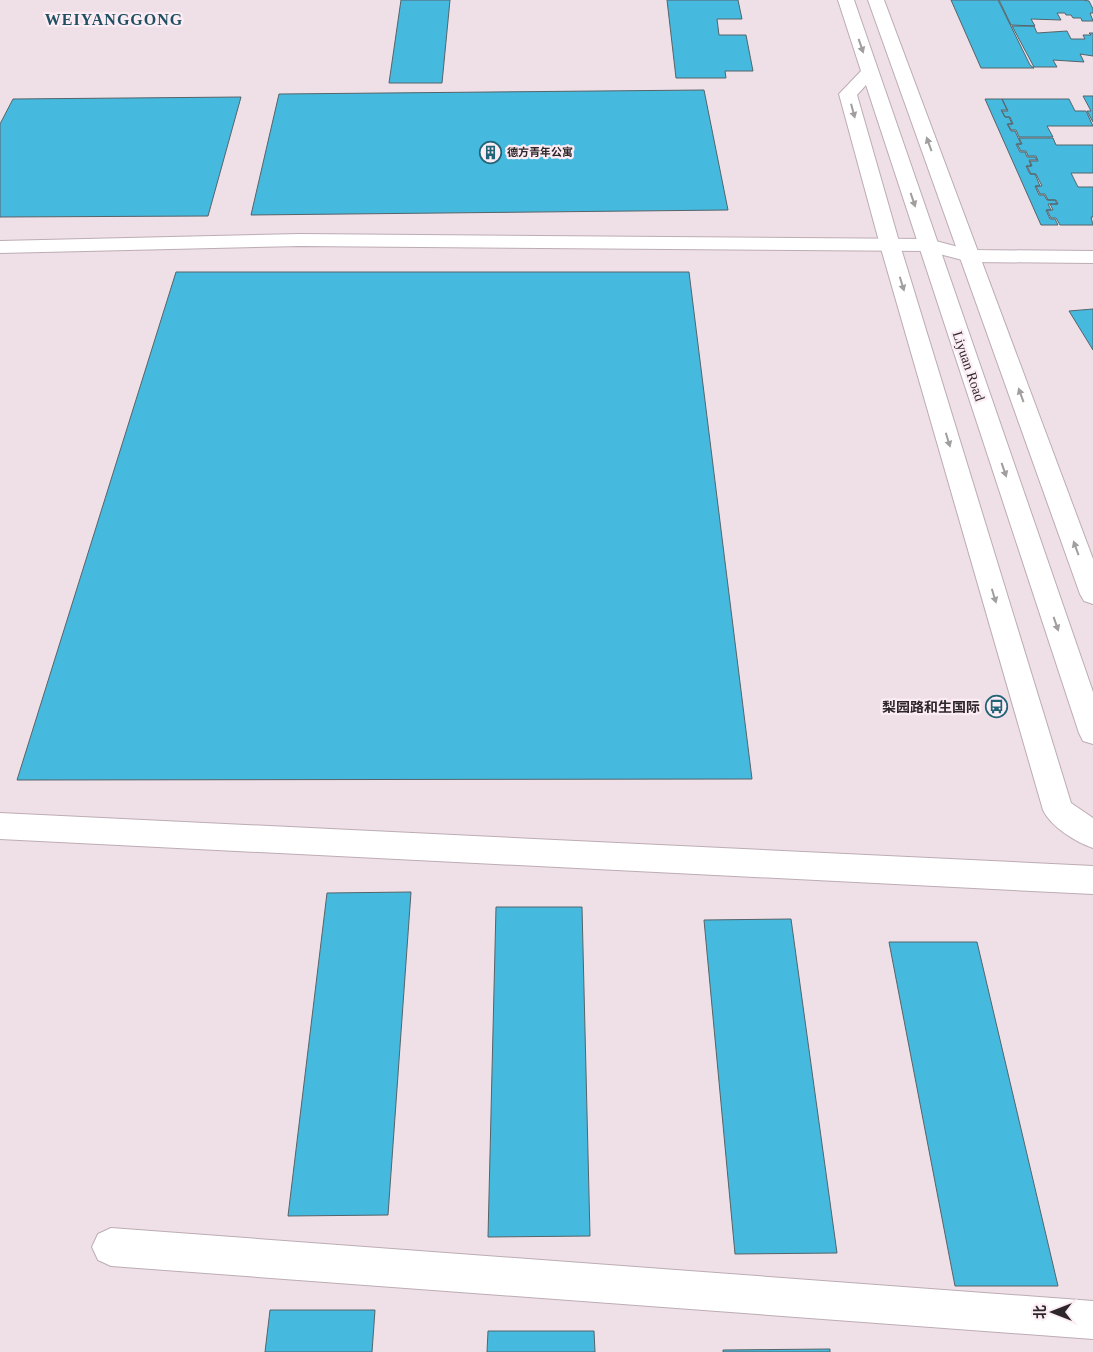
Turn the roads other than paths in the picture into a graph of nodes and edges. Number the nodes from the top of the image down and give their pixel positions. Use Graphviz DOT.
graph roads {
  1 [pos="846,0"];
  2 [pos="876,0"];
  3 [pos="870,72"];
  4 [pos="890,245"];
  5 [pos="928,245"];
  6 [pos="0,247"];
  7 [pos="970,256"];
  8 [pos="1093,257"];
  9 [pos="1093,594"];
  10 [pos="1093,733"];
  11 [pos="0,826"];
  12 [pos="1093,835"];
  13 [pos="1093,880"];
  14 [pos="111,1247"];
  15 [pos="1093,1320"];
  1 -- 3 [label="main road, Liyuan Road, one-way"];
  7 -- 2 [label="main road, one-way"];
  3 -- 4 [label="main road, one-way"];
  3 -- 5 [label="main road, Liyuan Road, one-way"];
  4 -- 5 [label="main road"];
  4 -- 6 [label="main road"];
  4 -- 12 [label="main road, one-way"];
  5 -- 7 [label="main road"];
  5 -- 10 [label="main road, Liyuan Road, one-way"];
  7 -- 8 [label="main road"];
  9 -- 7 [label="main road, one-way"];
  11 -- 13 [label="main road"];
  14 -- 15 [label="main road"];
}
